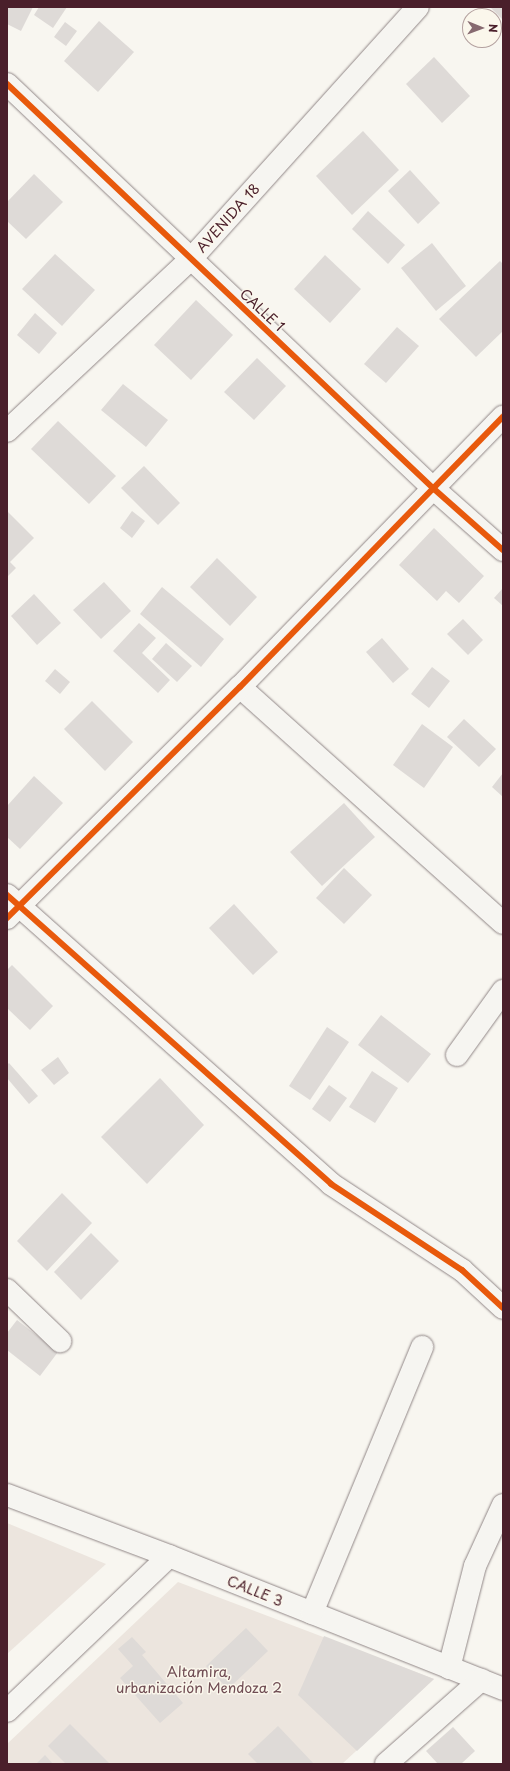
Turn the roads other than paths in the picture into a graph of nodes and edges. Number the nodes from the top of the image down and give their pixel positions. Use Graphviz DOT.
graph roads {
  1 [pos="418,7"];
  2 [pos="7,84"];
  3 [pos="191,259"];
  4 [pos="503,417"];
  5 [pos="7,431"];
  6 [pos="434,489"];
  7 [pos="503,550"];
  8 [pos="240,687"];
  9 [pos="11,906"];
  10 [pos="503,923"];
  11 [pos="503,991"];
  12 [pos="457,1055"];
  13 [pos="7,1290"];
  14 [pos="503,1308"];
  15 [pos="60,1341"];
  16 [pos="422,1347"];
  17 [pos="7,1495"];
  18 [pos="503,1504"];
  19 [pos="169,1556"];
  20 [pos="312,1613"];
  21 [pos="449,1668"];
  22 [pos="481,1680"];
  23 [pos="503,1689"];
  24 [pos="7,1711"];
  25 [pos="386,1764"];
  1 -- 3 [label="street, AVENIDA 18"];
  2 -- 3 [label="street, CALLE 1"];
  3 -- 5 [label="street, AVENIDA 18"];
  3 -- 6 [label="street, CALLE 1"];
  4 -- 6 [label="street"];
  6 -- 7 [label="street, CALLE 1"];
  6 -- 8 [label="street"];
  8 -- 9 [label="street"];
  8 -- 10 [label="street"];
  9 -- 14 [label="street"];
  11 -- 12 [label="street"];
  13 -- 15 [label="street"];
  16 -- 20 [label="street"];
  17 -- 19 [label="street, CALLE 3"];
  18 -- 21 [label="street"];
  19 -- 20 [label="street, CALLE 3"];
  19 -- 24 [label="street"];
  20 -- 21 [label="street, CALLE 3"];
  21 -- 22 [label="street, CALLE 3"];
  22 -- 23 [label="street, CALLE 3"];
  22 -- 25 [label="street"];
}
